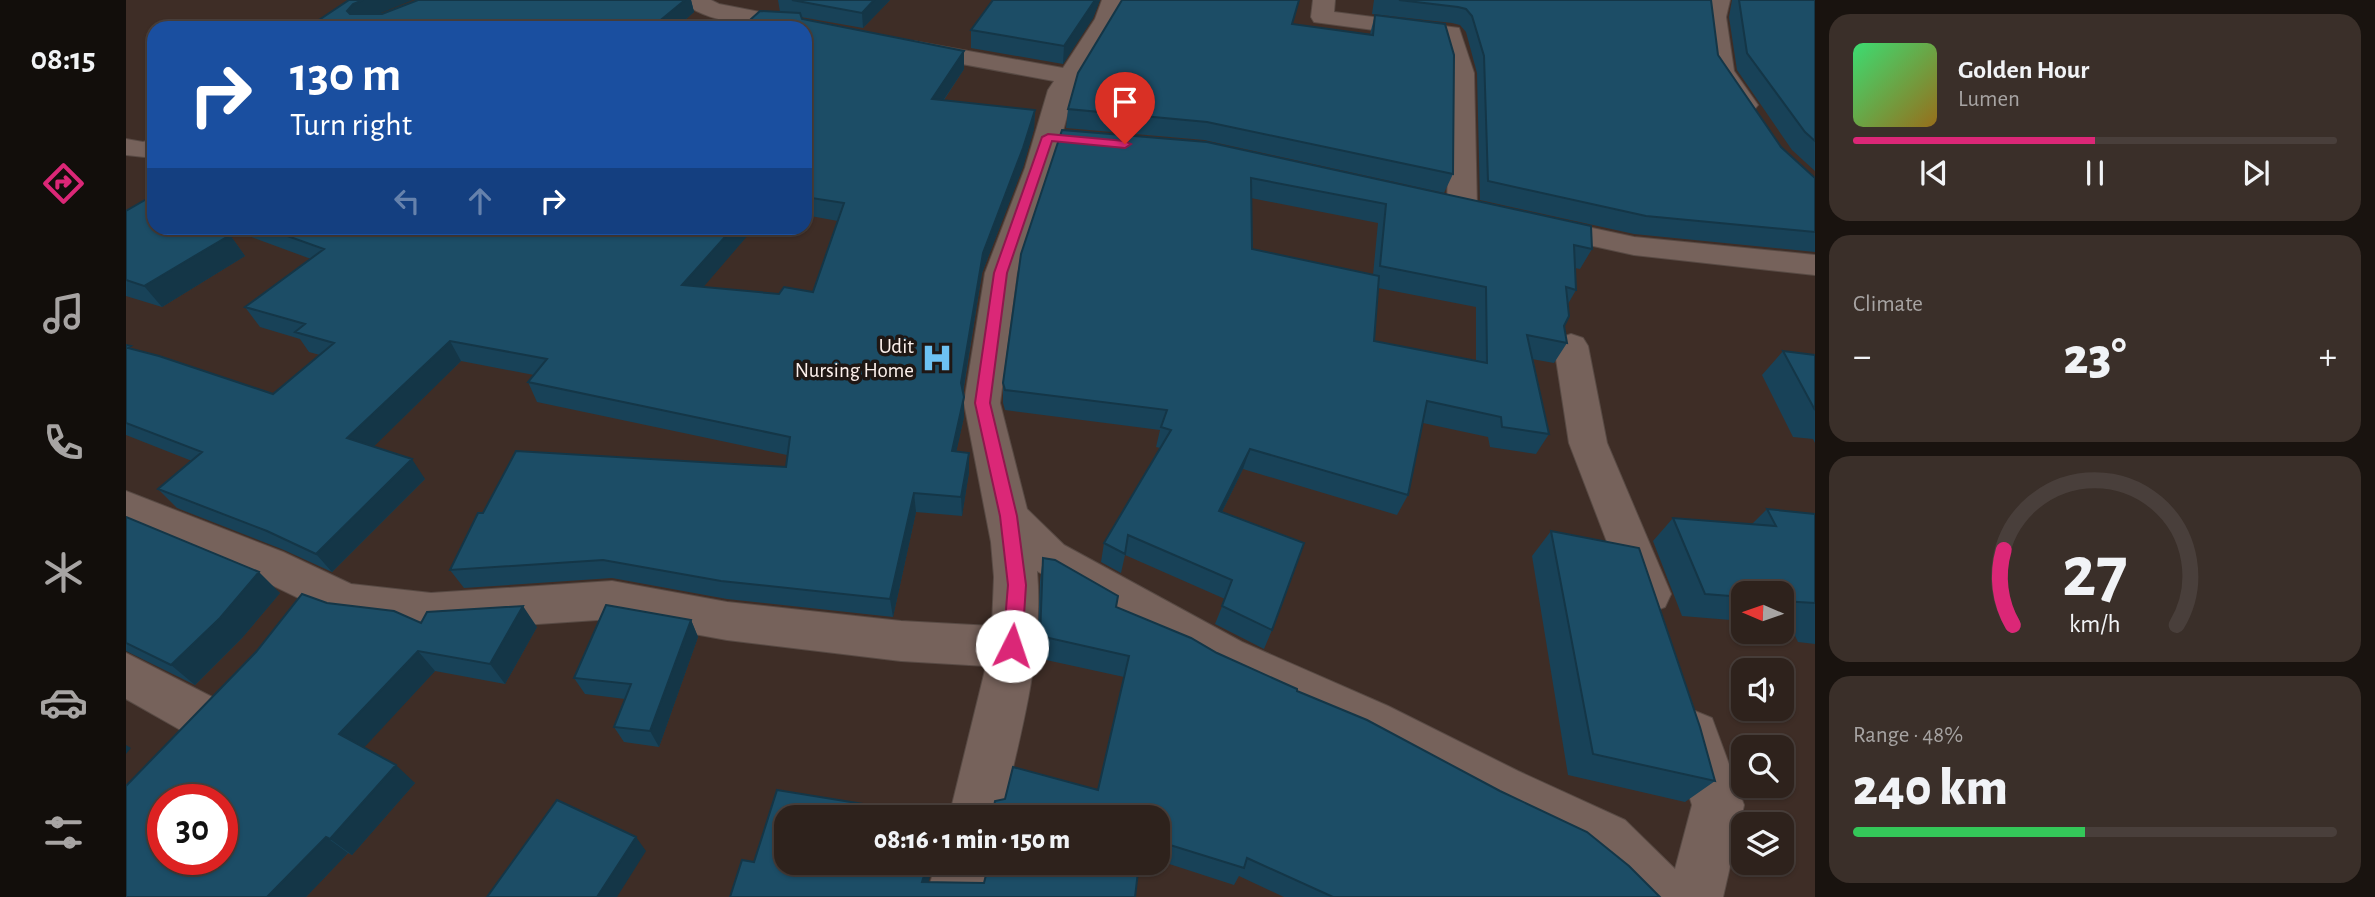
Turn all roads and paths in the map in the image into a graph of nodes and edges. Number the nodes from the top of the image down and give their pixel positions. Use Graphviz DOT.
graph roads {
  1 [pos="694,0"];
  2 [pos="1113,0"];
  3 [pos="1324,0"];
  4 [pos="1719,0"];
  5 [pos="771,21"];
  6 [pos="812,29"];
  7 [pos="829,32"];
  8 [pos="897,44"];
  9 [pos="1069,77"];
  10 [pos="1759,125"];
  11 [pos="126,147"];
  12 [pos="147,151"];
  13 [pos="1815,265"];
  14 [pos="1571,346"];
  15 [pos="126,507"];
  16 [pos="1008,516"];
  17 [pos="1662,634"];
  18 [pos="1012,646"];
  19 [pos="126,674"];
  20 [pos="1684,699"];
  21 [pos="200,717"];
  22 [pos="978,805"];
  23 [pos="960,875"];
  24 [pos="954,897"];
  25 [pos="1665,897"];
  26 [pos="1695,897"];
  1 -- 5 [label="street"];
  2 -- 9 [label="street"];
  3 -- 13 [label="street"];
  4 -- 10 [label="street"];
  6 -- 7 [label="street"];
  8 -- 9 [label="street"];
  9 -- 16 [label="street"];
  11 -- 12 [label="street"];
  14 -- 17 [label="street"];
  15 -- 18 [label="street"];
  16 -- 18 [label="street"];
  16 -- 25 [label="street"];
  18 -- 22 [label="street"];
  19 -- 21 [label="street"];
  20 -- 26 [label="street"];
  23 -- 24 [label="street"];
}
